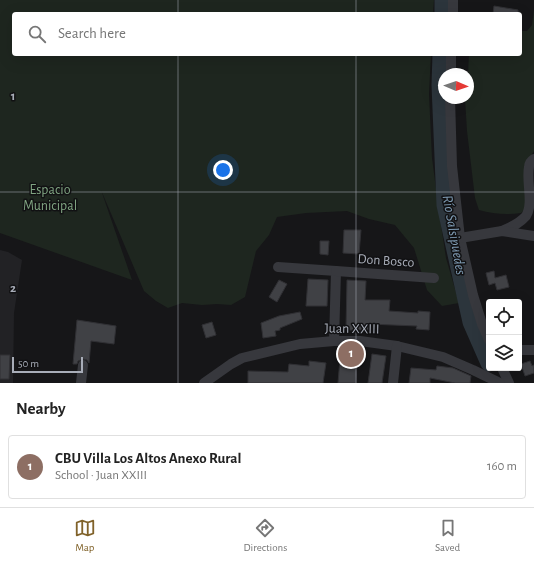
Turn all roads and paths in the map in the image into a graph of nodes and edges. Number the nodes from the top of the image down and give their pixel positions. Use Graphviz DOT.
graph roads {
  1 [pos="453,0"];
  2 [pos="453,12"];
  3 [pos="451,56"];
  4 [pos="451,68"];
  5 [pos="450,104"];
  6 [pos="534,160"];
  7 [pos="532,180"];
  8 [pos="502,231"];
  9 [pos="534,236"];
  10 [pos="460,238"];
  11 [pos="278,267"];
  12 [pos="336,271"];
  13 [pos="434,278"];
  14 [pos="487,335"];
  15 [pos="334,342"];
  16 [pos="397,346"];
  17 [pos="522,350"];
  18 [pos="534,350"];
  19 [pos="82,365"];
  20 [pos="504,371"];
  21 [pos="81,383"];
  22 [pos="204,383"];
  23 [pos="393,383"];
  24 [pos="500,383"];
  25 [pos="510,383"];
  1 -- 2 [label="street"];
  3 -- 4 [label="street"];
  5 -- 10 [label="street"];
  6 -- 7 [label="street"];
  7 -- 8 [label="street"];
  8 -- 9 [label="street"];
  8 -- 10 [label="street"];
  10 -- 14 [label="street"];
  11 -- 12 [label="street, Don Bosco"];
  12 -- 13 [label="street, Don Bosco"];
  12 -- 15 [label="street"];
  15 -- 16 [label="street, Juan XXIII"];
  15 -- 22 [label="street, Juan XXIII"];
  16 -- 23 [label="street"];
  16 -- 24 [label="street, Juan XXIII"];
  17 -- 18 [label="street"];
  19 -- 21 [label="street"];
  20 -- 25 [label="street"];
}
